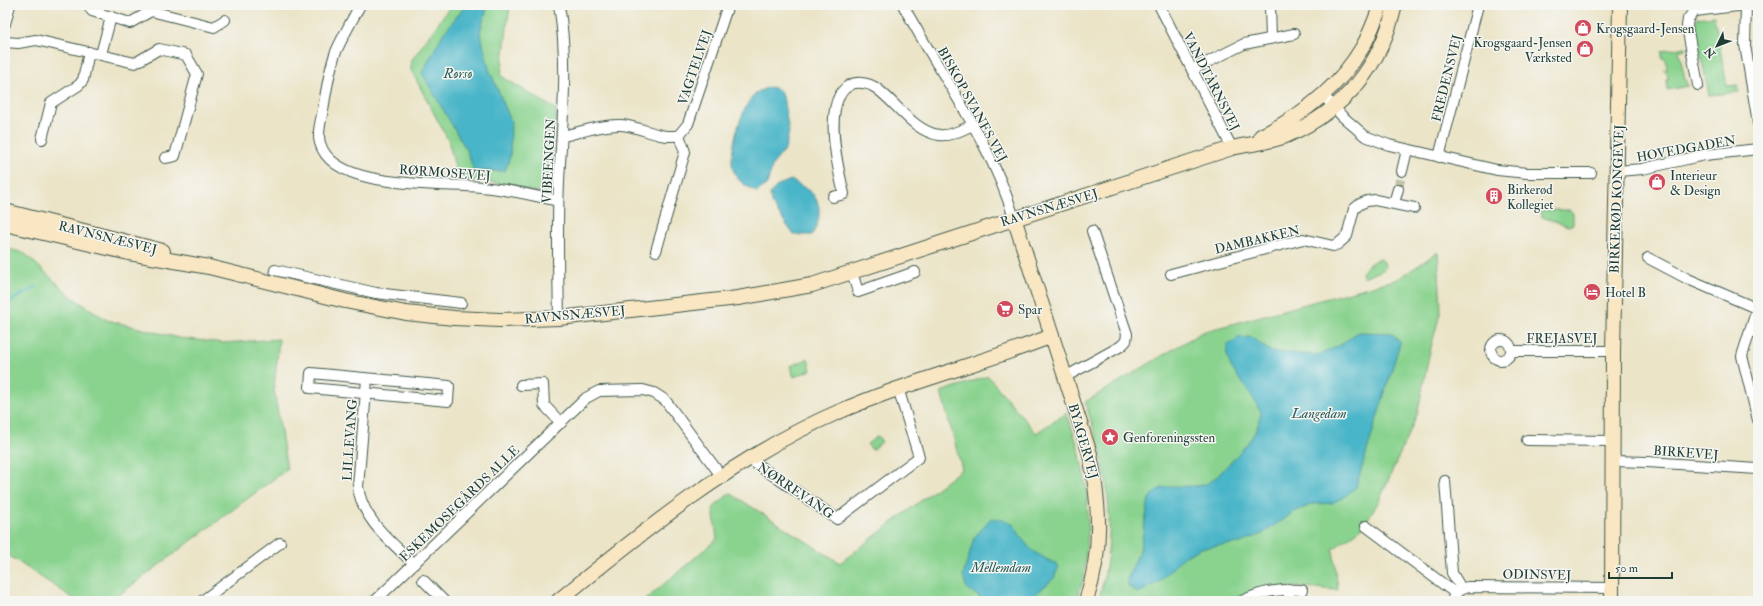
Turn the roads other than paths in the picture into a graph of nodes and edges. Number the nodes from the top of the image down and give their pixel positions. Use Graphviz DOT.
graph roads {
  1 [pos="10,5"];
  2 [pos="88,5"];
  3 [pos="360,5"];
  4 [pos="559,5"];
  5 [pos="728,5"];
  6 [pos="903,5"];
  7 [pos="1158,5"];
  8 [pos="1270,5"];
  9 [pos="1381,5"];
  10 [pos="1395,5"];
  11 [pos="1478,5"];
  12 [pos="1620,5"];
  13 [pos="1746,5"];
  14 [pos="1694,8"];
  15 [pos="111,17"];
  16 [pos="225,20"];
  17 [pos="5,24"];
  18 [pos="1294,34"];
  19 [pos="1271,38"];
  20 [pos="5,42"];
  21 [pos="89,52"];
  22 [pos="101,54"];
  23 [pos="1192,70"];
  24 [pos="1698,85"];
  25 [pos="1323,95"];
  26 [pos="1334,108"];
  27 [pos="1758,123"];
  28 [pos="973,125"];
  29 [pos="33,130"];
  30 [pos="679,134"];
  31 [pos="563,136"];
  32 [pos="1247,144"];
  33 [pos="1232,148"];
  34 [pos="1758,149"];
  35 [pos="1407,150"];
  36 [pos="1439,157"];
  37 [pos="165,158"];
  38 [pos="1402,171"];
  39 [pos="1618,171"];
  40 [pos="1592,173"];
  41 [pos="1398,189"];
  42 [pos="833,197"];
  43 [pos="558,201"];
  44 [pos="1394,203"];
  45 [pos="1414,208"];
  46 [pos="5,211"];
  47 [pos="1014,218"];
  48 [pos="5,224"];
  49 [pos="1092,231"];
  50 [pos="656,251"];
  51 [pos="1648,258"];
  52 [pos="209,267"];
  53 [pos="275,270"];
  54 [pos="852,272"];
  55 [pos="915,272"];
  56 [pos="1171,274"];
  57 [pos="301,275"];
  58 [pos="298,289"];
  59 [pos="461,303"];
  60 [pos="1757,309"];
  61 [pos="559,318"];
  62 [pos="1052,336"];
  63 [pos="1510,350"];
  64 [pos="1612,351"];
  65 [pos="1065,377"];
  66 [pos="367,378"];
  67 [pos="521,385"];
  68 [pos="898,388"];
  69 [pos="366,394"];
  70 [pos="1758,420"];
  71 [pos="560,423"];
  72 [pos="1527,440"];
  73 [pos="1613,441"];
  74 [pos="749,459"];
  75 [pos="1613,462"];
  76 [pos="1758,470"];
  77 [pos="722,477"];
  78 [pos="1445,482"];
  79 [pos="1366,526"];
  80 [pos="280,543"];
  81 [pos="414,564"];
  82 [pos="423,580"];
  83 [pos="1289,589"];
  84 [pos="1302,590"];
  85 [pos="1456,594"];
  86 [pos="1613,594"];
  87 [pos="202,601"];
  88 [pos="375,601"];
  89 [pos="444,601"];
  90 [pos="558,601"];
  91 [pos="1086,601"];
  92 [pos="1242,601"];
  93 [pos="1289,601"];
  1 -- 17 [label="street"];
  2 -- 15 [label="street"];
  3 -- 43 [label="street, RØRMOSEVEJ"];
  4 -- 31 [label="street, VIBEENGEN"];
  5 -- 30 [label="street, VAGTELVEJ"];
  6 -- 28 [label="street, BISKOP SVANES VEJ"];
  7 -- 23 [label="street, VANDTÅRNSVEJ"];
  8 -- 19 [label="street"];
  9 -- 25 [label="main road, RAVNSNÆSVEJ"];
  10 -- 26 [label="main road, RAVNSNÆSVEJ"];
  11 -- 36 [label="street, FREDENSVEJ"];
  12 -- 39 [label="main road, BIRKERØD KONGEVEJ"];
  13 -- 14 [label="street"];
  13 -- 27 [label="street"];
  14 -- 24 [label="street"];
  15 -- 16 [label="street"];
  15 -- 22 [label="street"];
  18 -- 19 [label="street"];
  19 -- 23 [label="street"];
  20 -- 21 [label="street"];
  21 -- 22 [label="street"];
  21 -- 29 [label="street"];
  22 -- 37 [label="street"];
  23 -- 33 [label="street, VANDTÅRNSVEJ"];
  25 -- 26 [label="street"];
  25 -- 32 [label="main road, RAVNSNÆSVEJ"];
  26 -- 32 [label="main road, RAVNSNÆSVEJ"];
  26 -- 35 [label="street"];
  28 -- 42 [label="street"];
  28 -- 47 [label="street, BISKOP SVANES VEJ"];
  30 -- 31 [label="street"];
  30 -- 50 [label="street"];
  31 -- 43 [label="street, VIBEENGEN"];
  32 -- 33 [label="main road, RAVNSNÆSVEJ"];
  33 -- 47 [label="main road, RAVNSNÆSVEJ"];
  34 -- 39 [label="street, HOVEDGADEN"];
  35 -- 36 [label="street"];
  35 -- 38 [label="street"];
  36 -- 40 [label="street"];
  39 -- 64 [label="main road, BIRKERØD KONGEVEJ"];
  41 -- 44 [label="street"];
  43 -- 61 [label="street, VIBEENGEN"];
  44 -- 45 [label="street, DAMBAKKEN"];
  44 -- 56 [label="street, DAMBAKKEN"];
  46 -- 52 [label="main road, RAVNSNÆSVEJ"];
  47 -- 54 [label="main road, RAVNSNÆSVEJ"];
  47 -- 62 [label="main road, BYAGERVEJ"];
  48 -- 52 [label="main road, RAVNSNÆSVEJ"];
  49 -- 65 [label="street"];
  51 -- 60 [label="street"];
  52 -- 58 [label="main road, RAVNSNÆSVEJ"];
  53 -- 57 [label="street"];
  54 -- 55 [label="street"];
  54 -- 61 [label="main road, RAVNSNÆSVEJ"];
  57 -- 58 [label="street"];
  57 -- 59 [label="street"];
  58 -- 61 [label="main road, RAVNSNÆSVEJ"];
  60 -- 70 [label="street"];
  62 -- 65 [label="main road, BYAGERVEJ"];
  62 -- 68 [label="main road, NØRREVANG"];
  63 -- 64 [label="street, FREJASVEJ"];
  64 -- 73 [label="main road, BIRKERØD KONGEVEJ"];
  65 -- 91 [label="main road, BYAGERVEJ"];
  66 -- 69 [label="street, LILLEVANG"];
  66 -- 69 [label="street, LILLEVANG"];
  66 -- 69 [label="street, LILLEVANG"];
  67 -- 71 [label="street"];
  68 -- 74 [label="main road, NØRREVANG"];
  68 -- 74 [label="street, NØRREVANG"];
  69 -- 81 [label="street, LILLEVANG"];
  71 -- 77 [label="street, ESKEMOSEGÅRDS ALLE"];
  71 -- 81 [label="street, ESKEMOSEGÅRDS ALLE"];
  72 -- 73 [label="street"];
  73 -- 75 [label="main road, BIRKERØD KONGEVEJ"];
  74 -- 77 [label="main road, NØRREVANG"];
  75 -- 76 [label="street, BIRKEVEJ"];
  75 -- 86 [label="main road, BIRKERØD KONGEVEJ"];
  77 -- 90 [label="main road, NØRREVANG"];
  78 -- 85 [label="street"];
  79 -- 85 [label="street"];
  80 -- 87 [label="street"];
  81 -- 88 [label="street, ESKEMOSEGÅRDS ALLE"];
  82 -- 89 [label="street"];
  83 -- 84 [label="street"];
  83 -- 92 [label="street"];
  83 -- 93 [label="street"];
  85 -- 86 [label="street, ODINSVEJ"];
}
